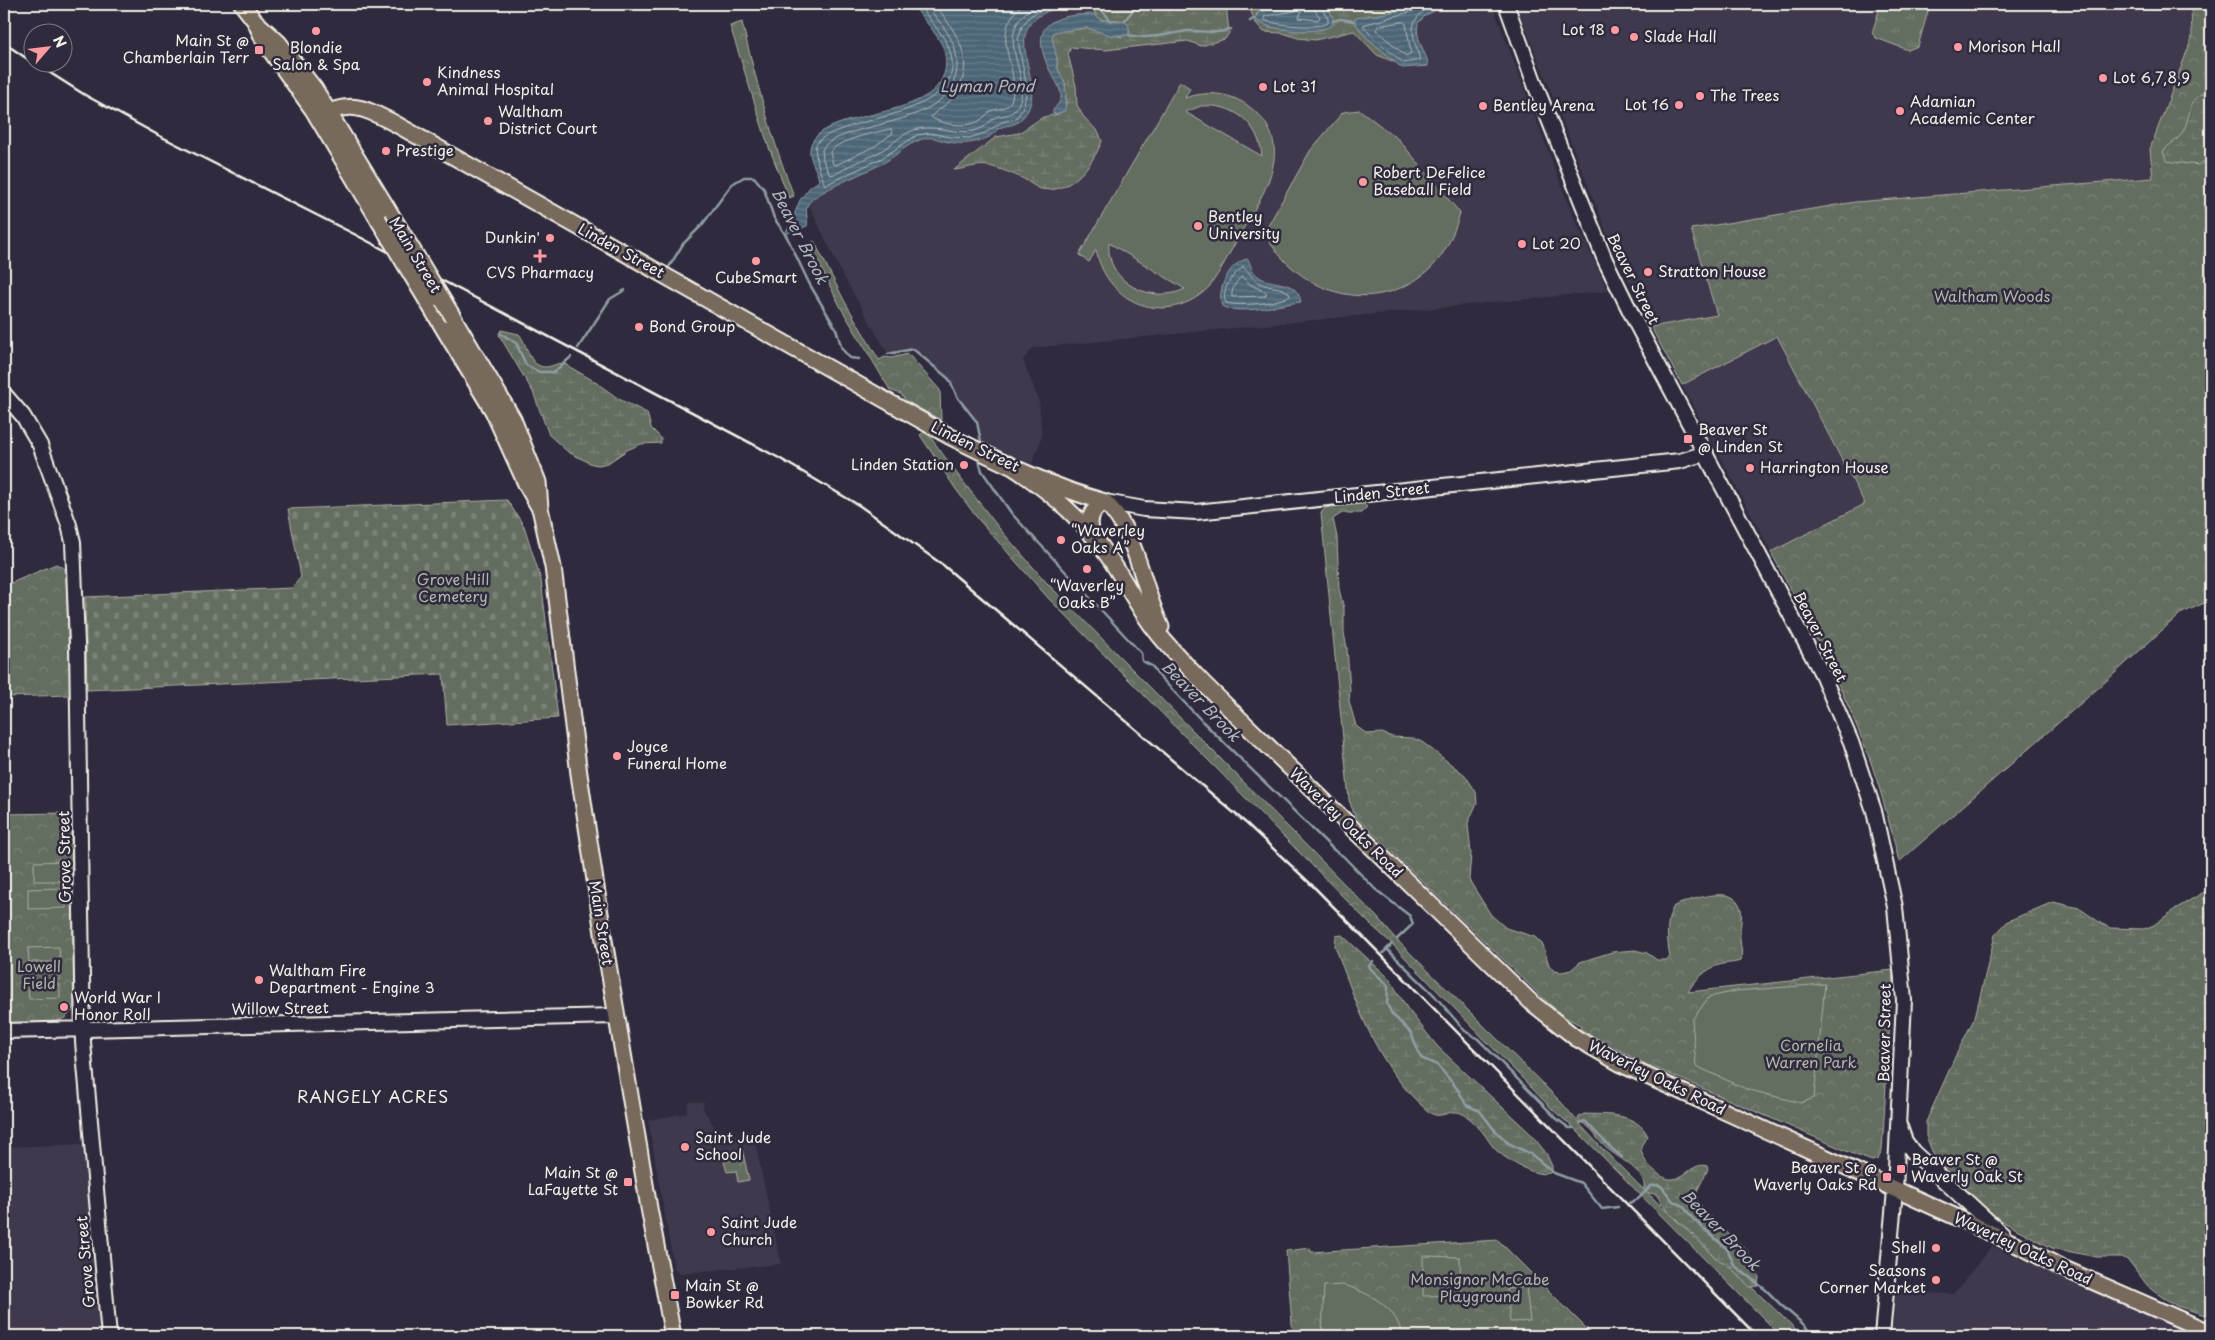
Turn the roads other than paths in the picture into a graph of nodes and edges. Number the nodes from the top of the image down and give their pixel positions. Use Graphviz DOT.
graph roads {
  1 [pos="242,4"];
  2 [pos="1506,4"];
  3 [pos="323,114"];
  4 [pos="4,394"];
  5 [pos="1706,453"];
  6 [pos="1008,464"];
  7 [pos="1105,502"];
  8 [pos="540,508"];
  9 [pos="1144,510"];
  10 [pos="1093,536"];
  11 [pos="1128,536"];
  12 [pos="1179,657"];
  13 [pos="616,1016"];
  14 [pos="84,1029"];
  15 [pos="4,1031"];
  16 [pos="1899,1119"];
  17 [pos="1895,1190"];
  18 [pos="2026,1250"];
  19 [pos="2211,1333"];
  20 [pos="109,1336"];
  21 [pos="673,1336"];
  22 [pos="1882,1336"];
  1 -- 3 [label="main road, Main Street"];
  2 -- 5 [label="street, Beaver Street"];
  3 -- 6 [label="main road, Linden Street"];
  3 -- 8 [label="main road, Main Street, bridge"];
  3 -- 8 [label="main road, Main Street, bridge"];
  4 -- 14 [label="street, Grove Street"];
  5 -- 9 [label="street, Linden Street"];
  5 -- 16 [label="street, Beaver Street"];
  6 -- 7 [label="main road, Linden Street"];
  6 -- 10 [label="main road, Waverley Oaks Road"];
  7 -- 9 [label="street, Linden Street"];
  7 -- 10 [label="main road"];
  7 -- 11 [label="main road, Waverley Oaks Road"];
  8 -- 13 [label="main road, Main Street"];
  9 -- 11 [label="street"];
  10 -- 12 [label="main road, Waverley Oaks Road"];
  11 -- 12 [label="main road, Waverley Oaks Road"];
  12 -- 17 [label="main road, Waverley Oaks Road"];
  13 -- 14 [label="street, Willow Street"];
  13 -- 21 [label="main road, Main Street"];
  14 -- 15 [label="street, Willow Street"];
  14 -- 20 [label="street, Grove Street"];
  16 -- 17 [label="street, Beaver Street"];
  16 -- 18 [label="street"];
  17 -- 18 [label="main road, Waverley Oaks Road"];
  17 -- 22 [label="street, Beaver Street"];
  18 -- 19 [label="main road, Waverley Oaks Road"];
}
